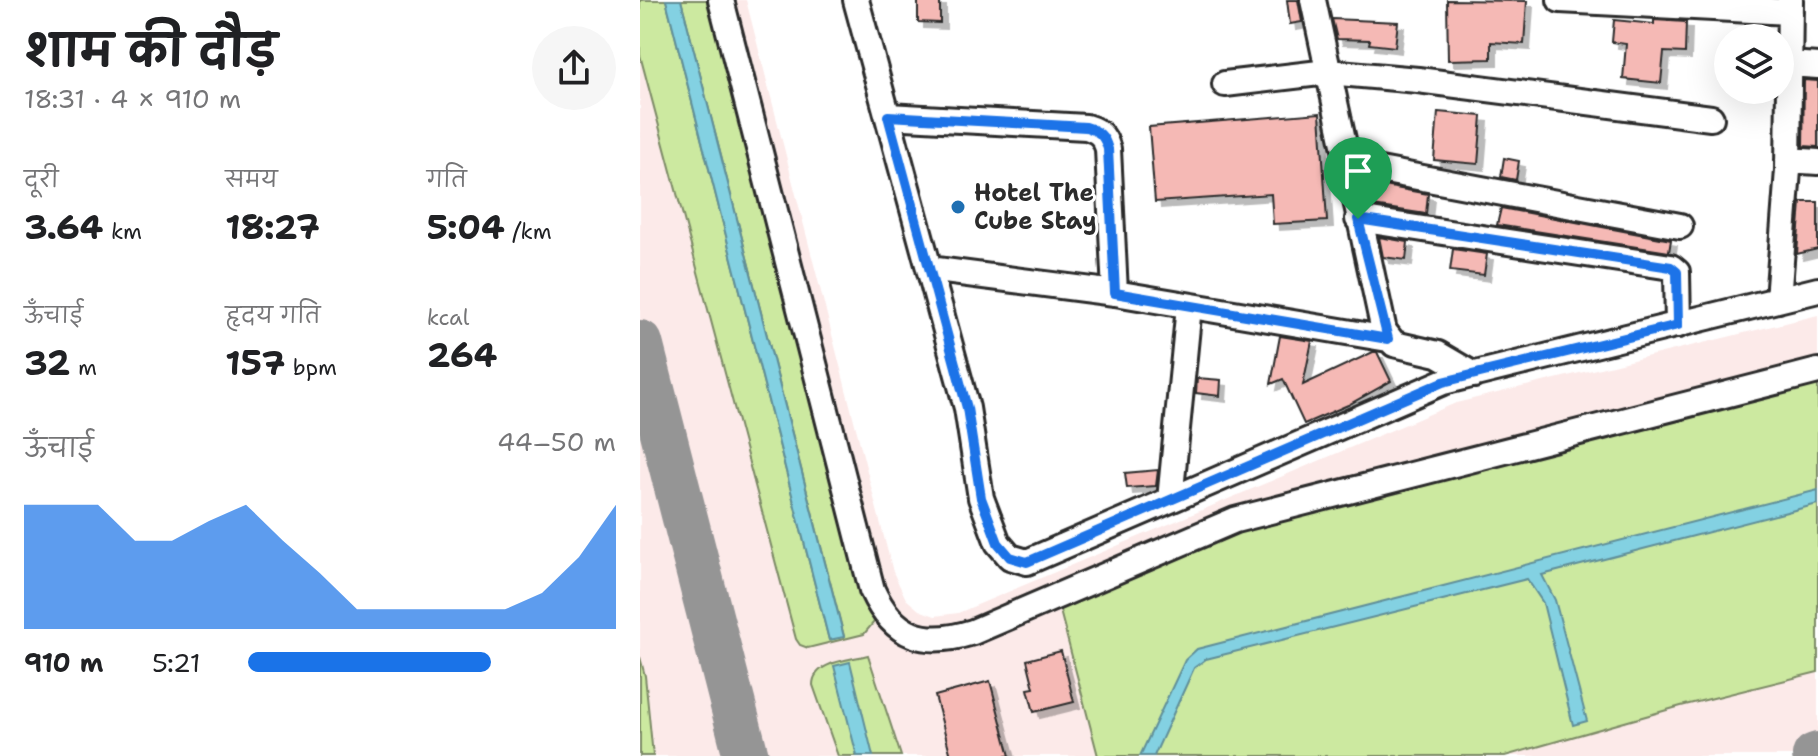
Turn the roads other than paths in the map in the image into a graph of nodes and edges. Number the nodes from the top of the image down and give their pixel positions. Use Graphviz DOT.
graph roads {
  1 [pos="721,0"];
  2 [pos="856,0"];
  3 [pos="1313,0"];
  4 [pos="1560,0"];
  5 [pos="1790,6"];
  6 [pos="1794,64"];
  7 [pos="1818,66"];
  8 [pos="1328,72"];
  9 [pos="1225,84"];
  10 [pos="1789,104"];
  11 [pos="888,116"];
  12 [pos="1711,118"];
  13 [pos="1788,160"];
  14 [pos="1818,162"];
  15 [pos="1348,164"];
  16 [pos="1358,219"];
  17 [pos="1680,226"];
  18 [pos="929,269"];
  19 [pos="1818,290"];
  20 [pos="1115,293"];
  21 [pos="1778,300"];
  22 [pos="1189,306"];
  23 [pos="1678,325"];
  24 [pos="1388,339"];
  25 [pos="1818,371"];
  26 [pos="1474,375"];
  27 [pos="1170,500"];
  1 -- 25 [label="street"];
  2 -- 11 [label="street"];
  3 -- 8 [label="street"];
  4 -- 5 [label="street"];
  6 -- 7 [label="street"];
  8 -- 9 [label="street"];
  8 -- 12 [label="street"];
  8 -- 15 [label="street"];
  10 -- 13 [label="street"];
  11 -- 18 [label="street"];
  11 -- 20 [label="street"];
  13 -- 14 [label="street"];
  13 -- 21 [label="street"];
  15 -- 16 [label="street"];
  15 -- 17 [label="street"];
  16 -- 23 [label="street"];
  16 -- 24 [label="street"];
  18 -- 20 [label="street"];
  18 -- 27 [label="street"];
  19 -- 21 [label="street"];
  20 -- 22 [label="street"];
  21 -- 23 [label="street"];
  22 -- 24 [label="street"];
  22 -- 27 [label="street"];
  23 -- 26 [label="street"];
  24 -- 26 [label="street"];
  26 -- 27 [label="street"];
}
